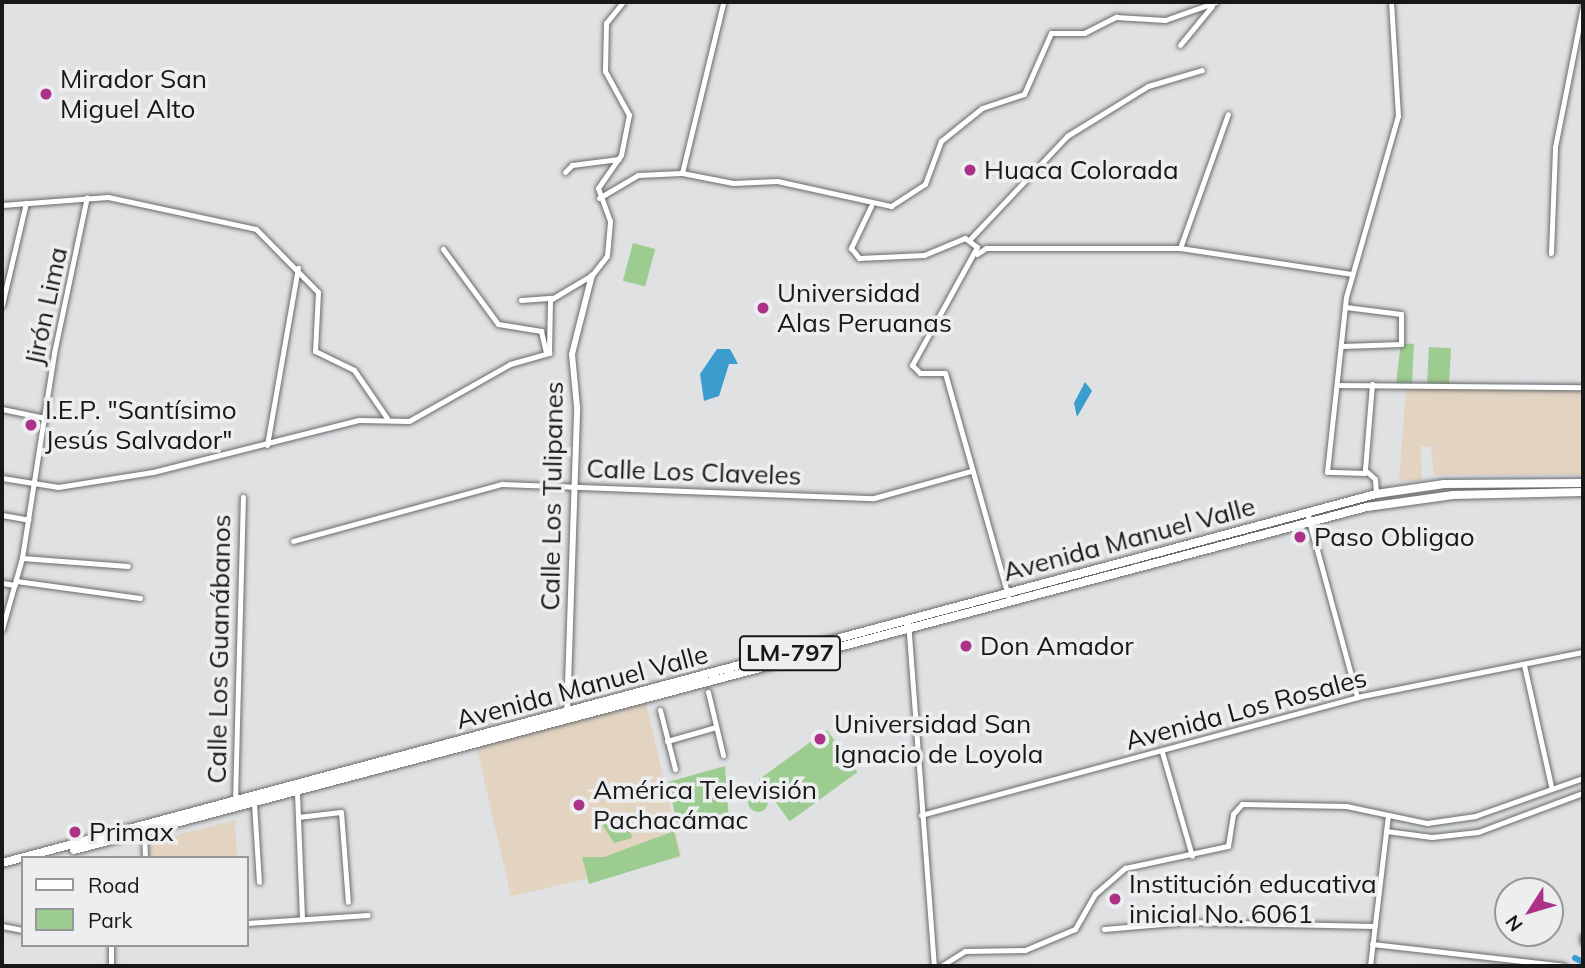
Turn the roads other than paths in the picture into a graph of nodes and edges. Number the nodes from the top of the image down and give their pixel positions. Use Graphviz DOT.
graph roads {
  1 [pos="624,2"];
  2 [pos="1217,2"];
  3 [pos="1391,2"];
  4 [pos="723,4"];
  5 [pos="1583,6"];
  6 [pos="1180,44"];
  7 [pos="1202,70"];
  8 [pos="1228,114"];
  9 [pos="619,159"];
  10 [pos="565,172"];
  11 [pos="682,173"];
  12 [pos="87,197"];
  13 [pos="599,198"];
  14 [pos="26,203"];
  15 [pos="2,205"];
  16 [pos="871,206"];
  17 [pos="971,239"];
  18 [pos="1180,248"];
  19 [pos="443,249"];
  20 [pos="1551,253"];
  21 [pos="977,254"];
  22 [pos="298,268"];
  23 [pos="5,269"];
  24 [pos="1351,274"];
  25 [pos="592,275"];
  26 [pos="552,298"];
  27 [pos="521,300"];
  28 [pos="2,305"];
  29 [pos="1345,307"];
  30 [pos="1342,346"];
  31 [pos="545,356"];
  32 [pos="1372,384"];
  33 [pos="1337,385"];
  34 [pos="1583,387"];
  35 [pos="2,409"];
  36 [pos="45,418"];
  37 [pos="387,418"];
  38 [pos="267,445"];
  39 [pos="971,471"];
  40 [pos="1365,473"];
  41 [pos="2,478"];
  42 [pos="1583,482"];
  43 [pos="35,486"];
  44 [pos="574,486"];
  45 [pos="1583,492"];
  46 [pos="1376,494"];
  47 [pos="243,497"];
  48 [pos="2,515"];
  49 [pos="1308,517"];
  50 [pos="29,520"];
  51 [pos="293,541"];
  52 [pos="22,558"];
  53 [pos="128,566"];
  54 [pos="2,583"];
  55 [pos="16,583"];
  56 [pos="139,598"];
  57 [pos="1008,598"];
  58 [pos="3,620"];
  59 [pos="908,625"];
  60 [pos="2,629"];
  61 [pos="1583,652"];
  62 [pos="1524,665"];
  63 [pos="708,692"];
  64 [pos="1357,697"];
  65 [pos="660,710"];
  66 [pos="567,717"];
  67 [pos="716,727"];
  68 [pos="667,741"];
  69 [pos="1162,752"];
  70 [pos="723,755"];
  71 [pos="675,769"];
  72 [pos="1583,778"];
  73 [pos="1551,786"];
  74 [pos="296,793"];
  75 [pos="1583,793"];
  76 [pos="235,801"];
  77 [pos="254,803"];
  78 [pos="921,815"];
  79 [pos="1388,816"];
  80 [pos="298,817"];
  81 [pos="144,829"];
  82 [pos="1386,831"];
  83 [pos="31,856"];
  84 [pos="51,856"];
  85 [pos="145,856"];
  86 [pos="1192,856"];
  87 [pos="21,858"];
  88 [pos="2,863"];
  89 [pos="21,864"];
  90 [pos="2,869"];
  91 [pos="259,882"];
  92 [pos="348,902"];
  93 [pos="368,915"];
  94 [pos="302,919"];
  95 [pos="248,923"];
  96 [pos="2,926"];
  97 [pos="1374,926"];
  98 [pos="1104,929"];
  99 [pos="21,930"];
  100 [pos="1372,944"];
  101 [pos="111,947"];
  102 [pos="1518,963"];
  103 [pos="1548,965"];
  104 [pos="111,966"];
  105 [pos="934,966"];
  106 [pos="941,966"];
  107 [pos="1370,966"];
  108 [pos="1564,966"];
  1 -- 9 [label="street"];
  2 -- 6 [label="street"];
  2 -- 16 [label="street"];
  3 -- 24 [label="street"];
  4 -- 11 [label="street"];
  5 -- 20 [label="street"];
  7 -- 17 [label="street"];
  8 -- 18 [label="street"];
  9 -- 10 [label="street"];
  9 -- 13 [label="street"];
  11 -- 13 [label="street"];
  11 -- 16 [label="street"];
  12 -- 14 [label="street"];
  12 -- 22 [label="street"];
  12 -- 36 [label="street, Jirón Lima"];
  13 -- 25 [label="street"];
  14 -- 15 [label="street"];
  14 -- 23 [label="street"];
  16 -- 17 [label="street"];
  17 -- 21 [label="street"];
  18 -- 21 [label="street"];
  18 -- 24 [label="street"];
  19 -- 31 [label="street"];
  21 -- 39 [label="street"];
  22 -- 37 [label="street"];
  22 -- 38 [label="street"];
  23 -- 28 [label="street"];
  24 -- 29 [label="street"];
  25 -- 26 [label="street"];
  25 -- 44 [label="street, Calle Los Tulipanes"];
  26 -- 27 [label="street"];
  26 -- 31 [label="street"];
  29 -- 30 [label="street"];
  29 -- 30 [label="street"];
  30 -- 33 [label="street"];
  31 -- 37 [label="street"];
  32 -- 33 [label="street"];
  32 -- 34 [label="street"];
  32 -- 40 [label="street"];
  33 -- 40 [label="street"];
  35 -- 36 [label="street"];
  36 -- 43 [label="street, Jirón Lima"];
  37 -- 38 [label="street"];
  38 -- 43 [label="street"];
  39 -- 44 [label="street, Calle Los Claveles"];
  39 -- 57 [label="street"];
  40 -- 46 [label="street"];
  41 -- 43 [label="street"];
  42 -- 46 [label="main road, Avenida Manuel Valle / LM-797"];
  43 -- 50 [label="street, Jirón Lima"];
  44 -- 51 [label="street, Calle Los Claveles"];
  44 -- 66 [label="street, Calle Los Tulipanes"];
  45 -- 49 [label="main road, Avenida Manuel Valle / LM-797"];
  46 -- 49 [label="main road, Avenida Manuel Valle / LM-797"];
  47 -- 76 [label="street, Calle Los Guanábanos"];
  48 -- 50 [label="street"];
  49 -- 57 [label="main road, Avenida Manuel Valle / LM-797"];
  49 -- 64 [label="street"];
  50 -- 52 [label="street, Jirón Lima"];
  52 -- 53 [label="street"];
  52 -- 55 [label="street, Jirón Lima"];
  54 -- 55 [label="street"];
  55 -- 56 [label="street"];
  55 -- 58 [label="street, Jirón Lima"];
  57 -- 59 [label="main road, Avenida Manuel Valle / LM-797"];
  58 -- 60 [label="street, Jirón Lima"];
  59 -- 66 [label="main road, Avenida Manuel Valle / LM-797"];
  59 -- 78 [label="street"];
  61 -- 62 [label="street, Avenida Los Rosales"];
  62 -- 64 [label="street, Avenida Los Rosales"];
  62 -- 73 [label="street"];
  63 -- 67 [label="street"];
  64 -- 69 [label="street, Avenida Los Rosales"];
  65 -- 68 [label="street"];
  66 -- 74 [label="main road, Avenida Manuel Valle / LM-797"];
  66 -- 76 [label="main road, Avenida Manuel Valle / LM-797"];
  67 -- 68 [label="street"];
  67 -- 70 [label="street"];
  68 -- 71 [label="street"];
  69 -- 78 [label="street, Avenida Los Rosales"];
  69 -- 86 [label="street"];
  72 -- 73 [label="street"];
  73 -- 79 [label="street"];
  74 -- 77 [label="main road, Avenida Manuel Valle / LM-797"];
  74 -- 80 [label="street"];
  75 -- 82 [label="street"];
  76 -- 81 [label="main road, Avenida Manuel Valle / LM-797"];
  77 -- 81 [label="main road, Avenida Manuel Valle / LM-797"];
  77 -- 91 [label="street"];
  78 -- 105 [label="street"];
  79 -- 82 [label="street"];
  79 -- 86 [label="street"];
  80 -- 92 [label="street"];
  80 -- 94 [label="street"];
  81 -- 83 [label="main road, Avenida Manuel Valle / LM-797"];
  81 -- 84 [label="main road, Avenida Manuel Valle / LM-797"];
  81 -- 85 [label="street"];
  82 -- 97 [label="street"];
  86 -- 106 [label="street"];
  87 -- 88 [label="main road, Avenida Manuel Valle / LM-797"];
  89 -- 90 [label="main road"];
  93 -- 94 [label="street"];
  94 -- 95 [label="street"];
  96 -- 99 [label="street"];
  97 -- 98 [label="street"];
  97 -- 100 [label="street"];
  100 -- 102 [label="street"];
  100 -- 107 [label="street"];
  101 -- 104 [label="street"];
  102 -- 103 [label="street"];
  103 -- 108 [label="street"];
}
